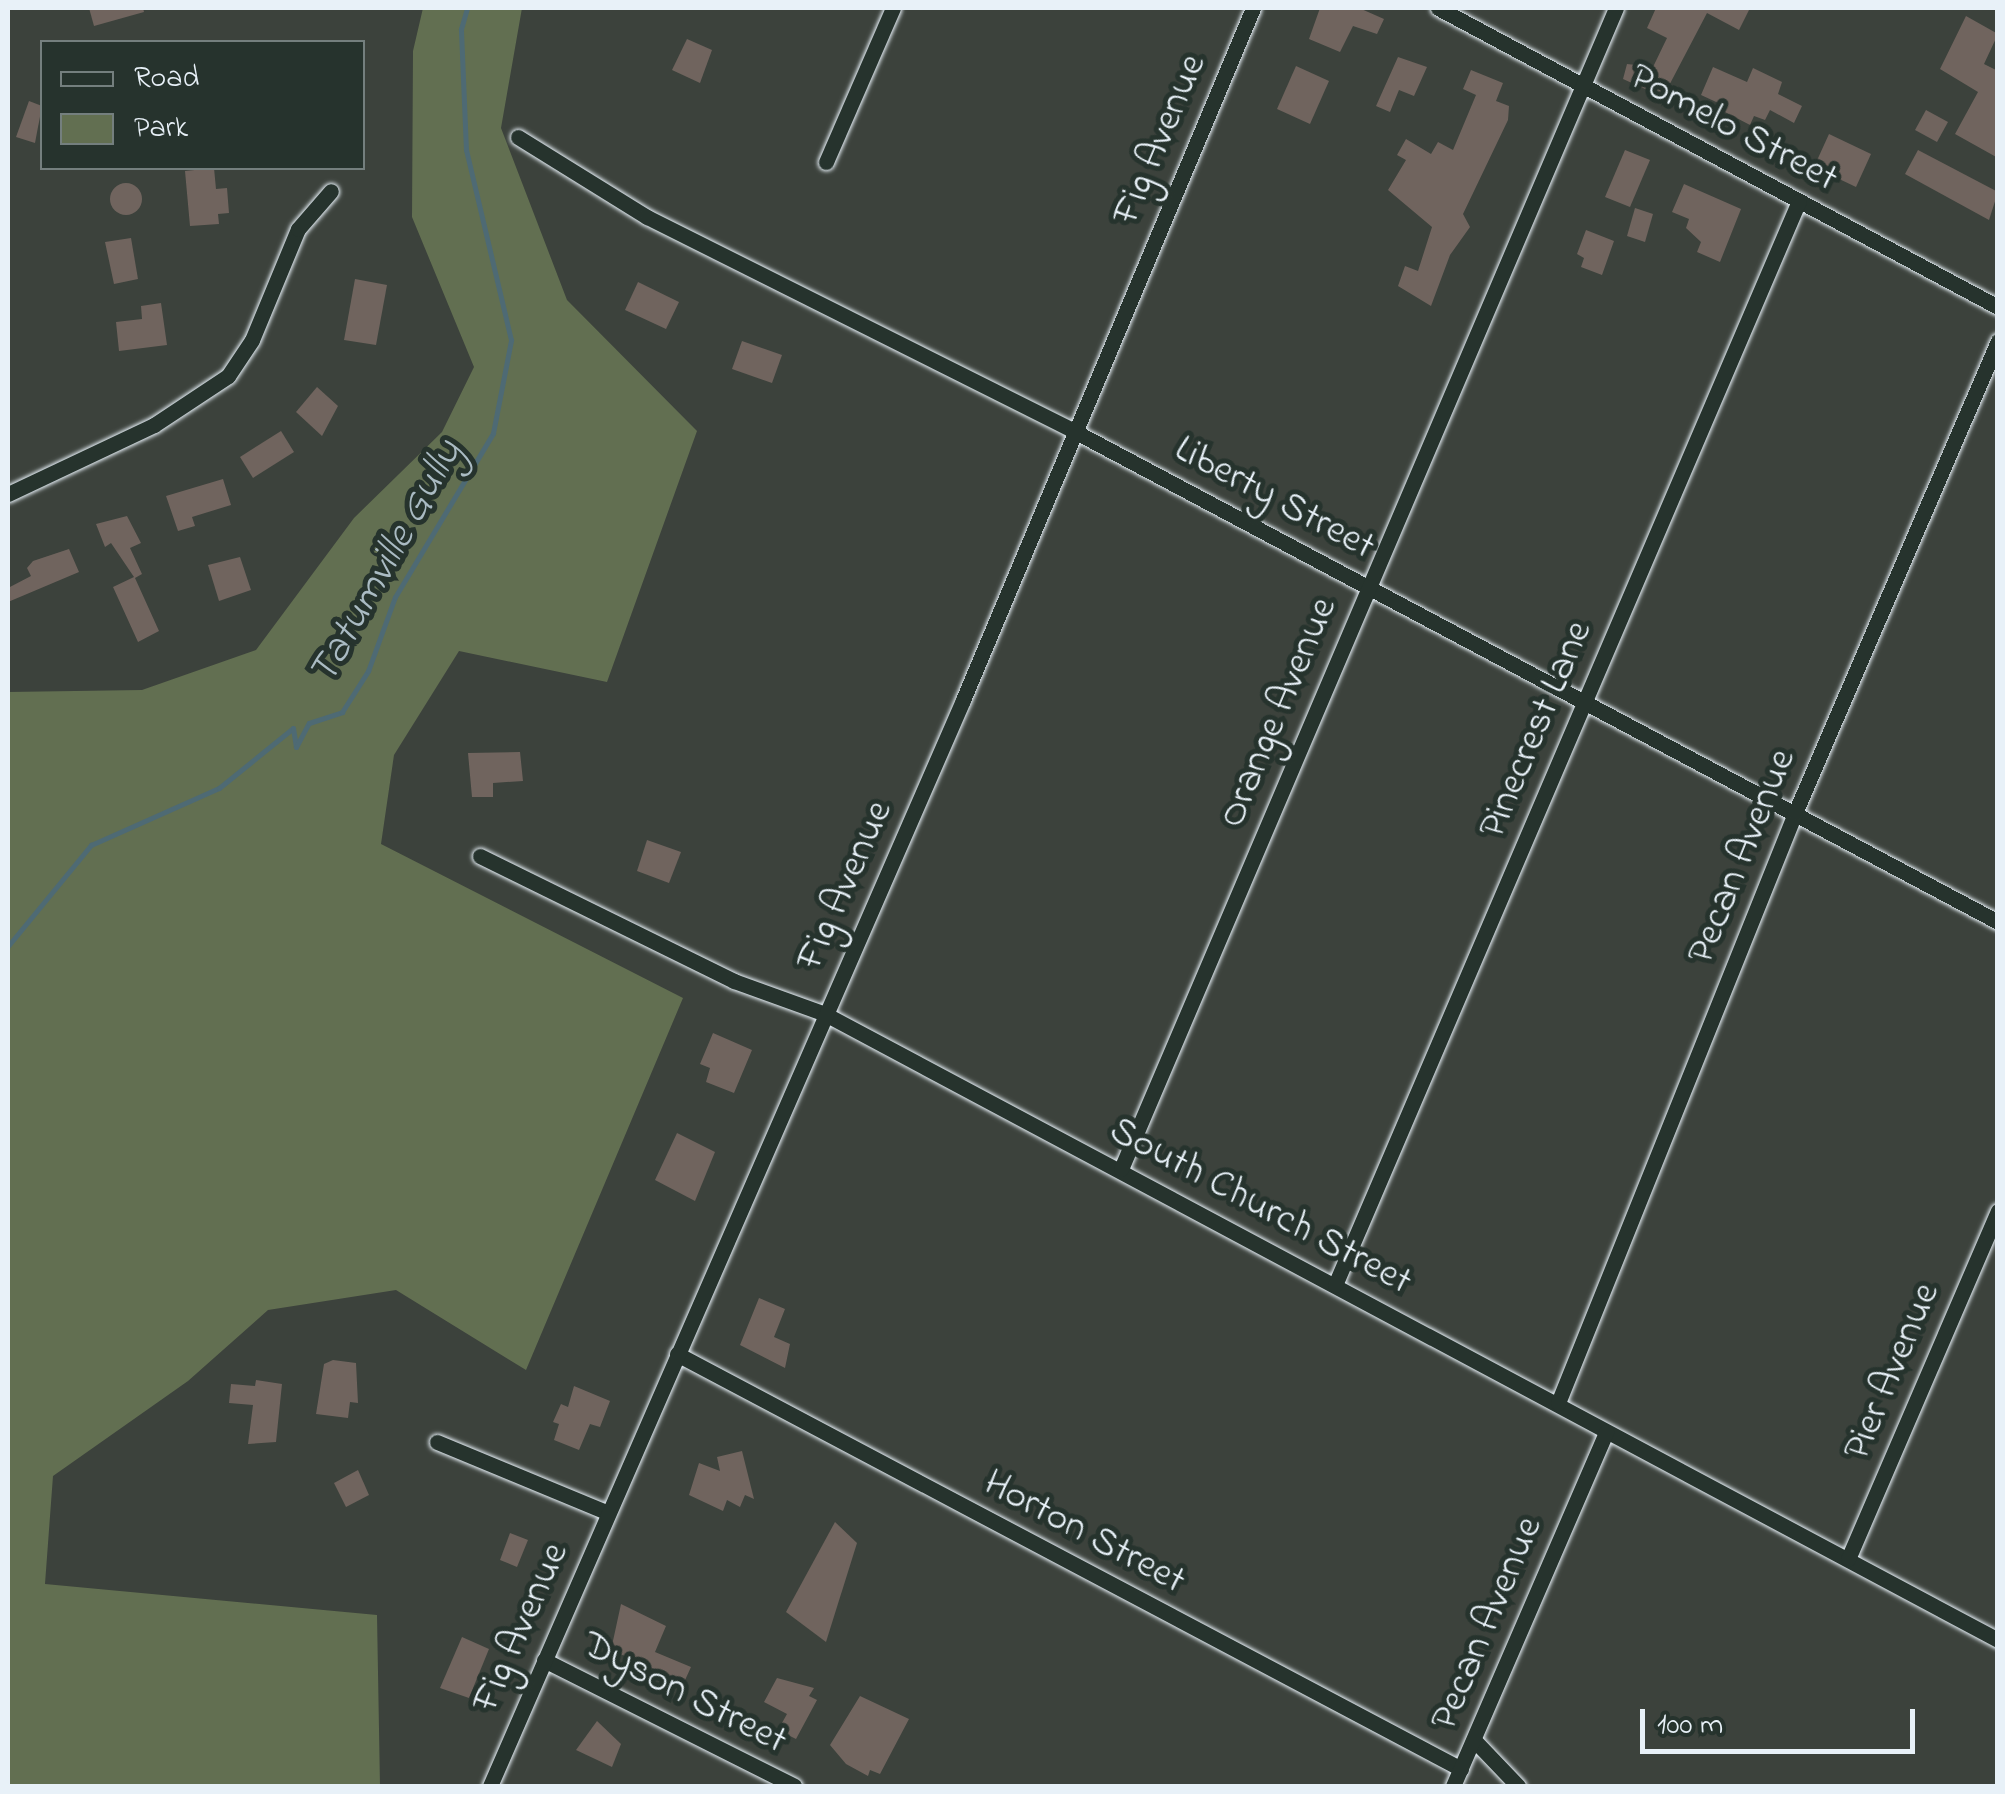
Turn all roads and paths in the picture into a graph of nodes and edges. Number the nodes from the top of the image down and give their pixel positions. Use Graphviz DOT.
graph roads {
  1 [pos="892,8"];
  2 [pos="1253,8"];
  3 [pos="1438,8"];
  4 [pos="1616,8"];
  5 [pos="1582,85"];
  6 [pos="518,137"];
  7 [pos="826,162"];
  8 [pos="331,191"];
  9 [pos="1799,202"];
  10 [pos="1998,307"];
  11 [pos="1998,341"];
  12 [pos="1072,430"];
  13 [pos="8,494"];
  14 [pos="1368,586"];
  15 [pos="1585,702"];
  16 [pos="1795,812"];
  17 [pos="480,856"];
  18 [pos="1998,922"];
  19 [pos="825,1014"];
  20 [pos="1122,1169"];
  21 [pos="1998,1211"];
  22 [pos="1335,1284"];
  23 [pos="677,1354"];
  24 [pos="1558,1403"];
  25 [pos="1606,1432"];
  26 [pos="436,1442"];
  27 [pos="608,1513"];
  28 [pos="1848,1559"];
  29 [pos="1998,1640"];
  30 [pos="544,1660"];
  31 [pos="1474,1740"];
  32 [pos="1461,1769"];
  33 [pos="490,1786"];
  34 [pos="794,1786"];
  35 [pos="1453,1786"];
  36 [pos="1518,1786"];
  1 -- 7 [label="street"];
  2 -- 12 [label="street, Fig Avenue"];
  3 -- 5 [label="street, Pomelo Street"];
  4 -- 5 [label="street, Orange Avenue"];
  5 -- 9 [label="street, Pomelo Street"];
  5 -- 14 [label="street, Orange Avenue"];
  6 -- 12 [label="street, Liberty Street"];
  8 -- 13 [label="street"];
  9 -- 10 [label="street, Pomelo Street"];
  9 -- 15 [label="street, Pinecrest Lane"];
  11 -- 16 [label="street, Pecan Avenue"];
  12 -- 14 [label="street, Liberty Street"];
  12 -- 19 [label="street, Fig Avenue"];
  14 -- 15 [label="street, Liberty Street"];
  14 -- 20 [label="street, Orange Avenue"];
  15 -- 16 [label="street, Liberty Street"];
  15 -- 22 [label="street, Pinecrest Lane"];
  16 -- 18 [label="street, Liberty Street"];
  16 -- 24 [label="street, Pecan Avenue"];
  17 -- 19 [label="street, South Church Street"];
  19 -- 20 [label="street, South Church Street"];
  19 -- 23 [label="street, Fig Avenue"];
  20 -- 22 [label="street, South Church Street"];
  21 -- 28 [label="street, Pier Avenue"];
  22 -- 24 [label="street, South Church Street"];
  23 -- 27 [label="street, Fig Avenue"];
  23 -- 32 [label="street, Horton Street"];
  24 -- 25 [label="street, South Church Street"];
  25 -- 28 [label="street, South Church Street"];
  25 -- 31 [label="street, Pecan Avenue"];
  26 -- 27 [label="street"];
  27 -- 30 [label="street, Fig Avenue"];
  28 -- 29 [label="street, South Church Street"];
  30 -- 33 [label="street, Fig Avenue"];
  30 -- 34 [label="street, Dyson Street"];
  31 -- 32 [label="street, Pecan Avenue"];
  31 -- 36 [label="street"];
  32 -- 35 [label="street, Pecan Avenue"];
}
